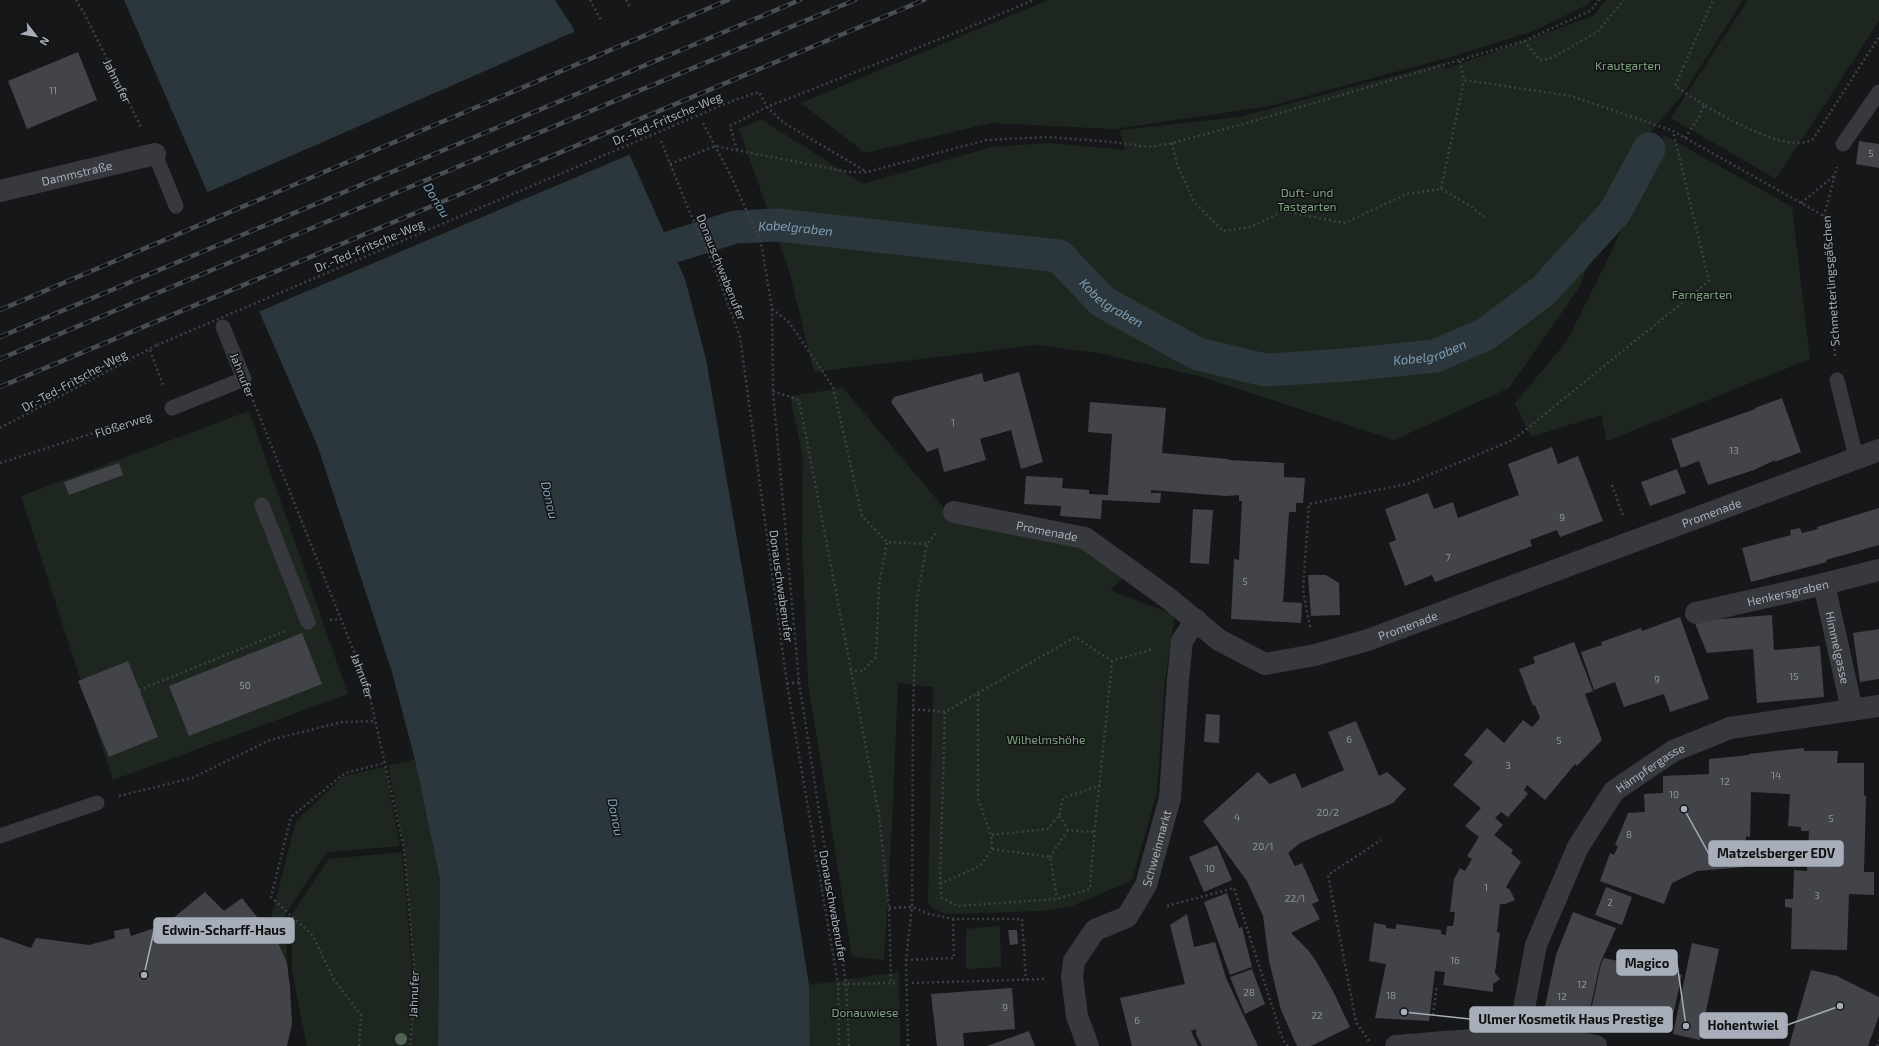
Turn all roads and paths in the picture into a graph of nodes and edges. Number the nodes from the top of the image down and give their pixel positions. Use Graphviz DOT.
graph roads {
  1 [pos="76,0"];
  2 [pos="590,0"];
  3 [pos="626,0"];
  4 [pos="1034,0"];
  5 [pos="1599,0"];
  6 [pos="1624,0"];
  7 [pos="1713,0"];
  8 [pos="630,7"];
  9 [pos="601,20"];
  10 [pos="1879,37"];
  11 [pos="1524,41"];
  12 [pos="1460,61"];
  13 [pos="1464,80"];
  14 [pos="1879,92"];
  15 [pos="1704,105"];
  16 [pos="767,107"];
  17 [pos="703,123"];
  18 [pos="1673,131"];
  19 [pos="1685,138"];
  20 [pos="661,141"];
  21 [pos="1172,143"];
  22 [pos="1843,144"];
  23 [pos="715,146"];
  24 [pos="737,150"];
  25 [pos="154,154"];
  26 [pos="670,164"];
  27 [pos="867,172"];
  28 [pos="1835,175"];
  29 [pos="1441,189"];
  30 [pos="0,191"];
  31 [pos="1801,203"];
  32 [pos="176,206"];
  33 [pos="1824,216"];
  34 [pos="1484,217"];
  35 [pos="772,308"];
  36 [pos="223,327"];
  37 [pos="150,350"];
  38 [pos="244,380"];
  39 [pos="1837,380"];
  40 [pos="773,391"];
  41 [pos="172,408"];
  42 [pos="0,428"];
  43 [pos="1879,450"];
  44 [pos="1856,457"];
  45 [pos="0,463"];
  46 [pos="1612,485"];
  47 [pos="262,505"];
  48 [pos="954,512"];
  49 [pos="1632,541"];
  50 [pos="887,542"];
  51 [pos="1879,570"];
  52 [pos="1824,584"];
  53 [pos="1696,613"];
  54 [pos="341,619"];
  55 [pos="1196,620"];
  56 [pos="308,622"];
  57 [pos="1182,641"];
  58 [pos="1315,655"];
  59 [pos="1112,661"];
  60 [pos="850,670"];
  61 [pos="799,682"];
  62 [pos="787,684"];
  63 [pos="139,690"];
  64 [pos="978,693"];
  65 [pos="1879,706"];
  66 [pos="913,709"];
  67 [pos="1852,710"];
  68 [pos="944,712"];
  69 [pos="375,721"];
  70 [pos="385,763"];
  71 [pos="1101,785"];
  72 [pos="97,804"];
  73 [pos="1059,815"];
  74 [pos="1068,830"];
  75 [pos="1094,832"];
  76 [pos="992,835"];
  77 [pos="0,836"];
  78 [pos="1381,840"];
  79 [pos="992,849"];
  80 [pos="1050,857"];
  81 [pos="940,884"];
  82 [pos="1057,899"];
  83 [pos="912,907"];
  84 [pos="889,908"];
  85 [pos="1127,917"];
  86 [pos="954,919"];
  87 [pos="906,960"];
  88 [pos="1072,977"];
  89 [pos="1026,980"];
  90 [pos="898,983"];
  91 [pos="912,983"];
  92 [pos="838,984"];
  93 [pos="846,984"];
  94 [pos="891,984"];
  95 [pos="1518,1040"];
  96 [pos="1879,1040"];
  97 [pos="359,1046"];
  98 [pos="410,1046"];
  99 [pos="839,1046"];
  100 [pos="849,1046"];
  101 [pos="908,1046"];
  102 [pos="1088,1046"];
  103 [pos="1288,1046"];
  104 [pos="1373,1046"];
  105 [pos="1396,1046"];
  106 [pos="1596,1046"];
  107 [pos="1877,1046"];
  1 -- 25 [label="path, Jahnufer"];
  2 -- 9 [label="path"];
  3 -- 8 [label="path"];
  4 -- 16 [label="path"];
  5 -- 11 [label="path"];
  6 -- 11 [label="path"];
  7 -- 15 [label="path"];
  10 -- 15 [label="path"];
  11 -- 12 [label="path"];
  12 -- 13 [label="path"];
  12 -- 21 [label="path"];
  13 -- 18 [label="path"];
  13 -- 29 [label="path"];
  14 -- 22 [label="lane"];
  15 -- 19 [label="path"];
  16 -- 24 [label="path"];
  16 -- 27 [label="path, Dr.-Ted-Fritsche-Weg"];
  16 -- 37 [label="path, Dr.-Ted-Fritsche-Weg, bridge"];
  17 -- 23 [label="path"];
  18 -- 19 [label="path"];
  18 -- 58 [label="path"];
  19 -- 31 [label="path"];
  20 -- 26 [label="path, Donauschwabenufer"];
  21 -- 27 [label="path"];
  21 -- 29 [label="path"];
  22 -- 28 [label="path, Schmetterlingsgäßchen"];
  23 -- 24 [label="path"];
  23 -- 26 [label="path"];
  23 -- 35 [label="path"];
  24 -- 27 [label="path"];
  25 -- 30 [label="street, Dammstraße"];
  25 -- 32 [label="lane"];
  26 -- 62 [label="path, Donauschwabenufer"];
  28 -- 31 [label="path"];
  28 -- 33 [label="path, Schmetterlingsgäßchen"];
  29 -- 34 [label="path"];
  31 -- 33 [label="path"];
  33 -- 39 [label="path, Schmetterlingsgäßchen"];
  35 -- 40 [label="path"];
  35 -- 50 [label="path"];
  36 -- 38 [label="lane, Jahnufer"];
  37 -- 41 [label="path"];
  37 -- 42 [label="path, Dr.-Ted-Fritsche-Weg"];
  38 -- 41 [label="lane"];
  38 -- 54 [label="path, Jahnufer"];
  39 -- 44 [label="lane"];
  40 -- 60 [label="path"];
  40 -- 61 [label="path"];
  41 -- 45 [label="path, Flößerweg"];
  43 -- 44 [label="street, Promenade"];
  44 -- 49 [label="street, Promenade"];
  46 -- 49 [label="path"];
  47 -- 56 [label="lane"];
  48 -- 55 [label="street, Promenade"];
  49 -- 58 [label="street, Promenade"];
  50 -- 60 [label="path"];
  50 -- 66 [label="path"];
  51 -- 52 [label="street, Henkersgraben"];
  52 -- 53 [label="street, Henkersgraben"];
  52 -- 67 [label="street, Himmelgasse"];
  54 -- 56 [label="path"];
  54 -- 69 [label="path, Jahnufer"];
  55 -- 57 [label="street, Schweinmarkt"];
  55 -- 58 [label="street, Promenade"];
  56 -- 63 [label="path"];
  57 -- 59 [label="path"];
  57 -- 85 [label="street, Schweinmarkt"];
  59 -- 64 [label="path"];
  59 -- 71 [label="path"];
  60 -- 84 [label="path"];
  61 -- 62 [label="path"];
  61 -- 93 [label="path"];
  62 -- 92 [label="path, Donauschwabenufer"];
  64 -- 68 [label="path"];
  64 -- 76 [label="path"];
  65 -- 67 [label="street, Hämpfergasse"];
  66 -- 68 [label="path"];
  66 -- 83 [label="path"];
  67 -- 95 [label="street, Hämpfergasse"];
  68 -- 81 [label="path"];
  69 -- 70 [label="path, Jahnufer"];
  69 -- 72 [label="path"];
  70 -- 97 [label="path"];
  70 -- 98 [label="path, Jahnufer"];
  71 -- 73 [label="path"];
  71 -- 75 [label="path"];
  72 -- 77 [label="lane"];
  73 -- 74 [label="path"];
  73 -- 76 [label="path"];
  74 -- 75 [label="path"];
  74 -- 80 [label="path"];
  75 -- 82 [label="path"];
  76 -- 79 [label="path"];
  78 -- 104 [label="path"];
  79 -- 80 [label="path"];
  79 -- 81 [label="path"];
  80 -- 82 [label="path"];
  81 -- 82 [label="path"];
  83 -- 84 [label="path"];
  83 -- 86 [label="path"];
  83 -- 87 [label="path"];
  84 -- 94 [label="path"];
  85 -- 88 [label="street"];
  85 -- 103 [label="path"];
  86 -- 87 [label="path"];
  86 -- 89 [label="path"];
  87 -- 101 [label="path"];
  88 -- 89 [label="path"];
  88 -- 102 [label="street"];
  89 -- 91 [label="path"];
  90 -- 94 [label="path"];
  92 -- 93 [label="path"];
  92 -- 99 [label="path, Donauschwabenufer"];
  93 -- 94 [label="path"];
  93 -- 100 [label="path"];
  95 -- 105 [label="street"];
  95 -- 106 [label="street"];
  96 -- 107 [label="path"];
}
